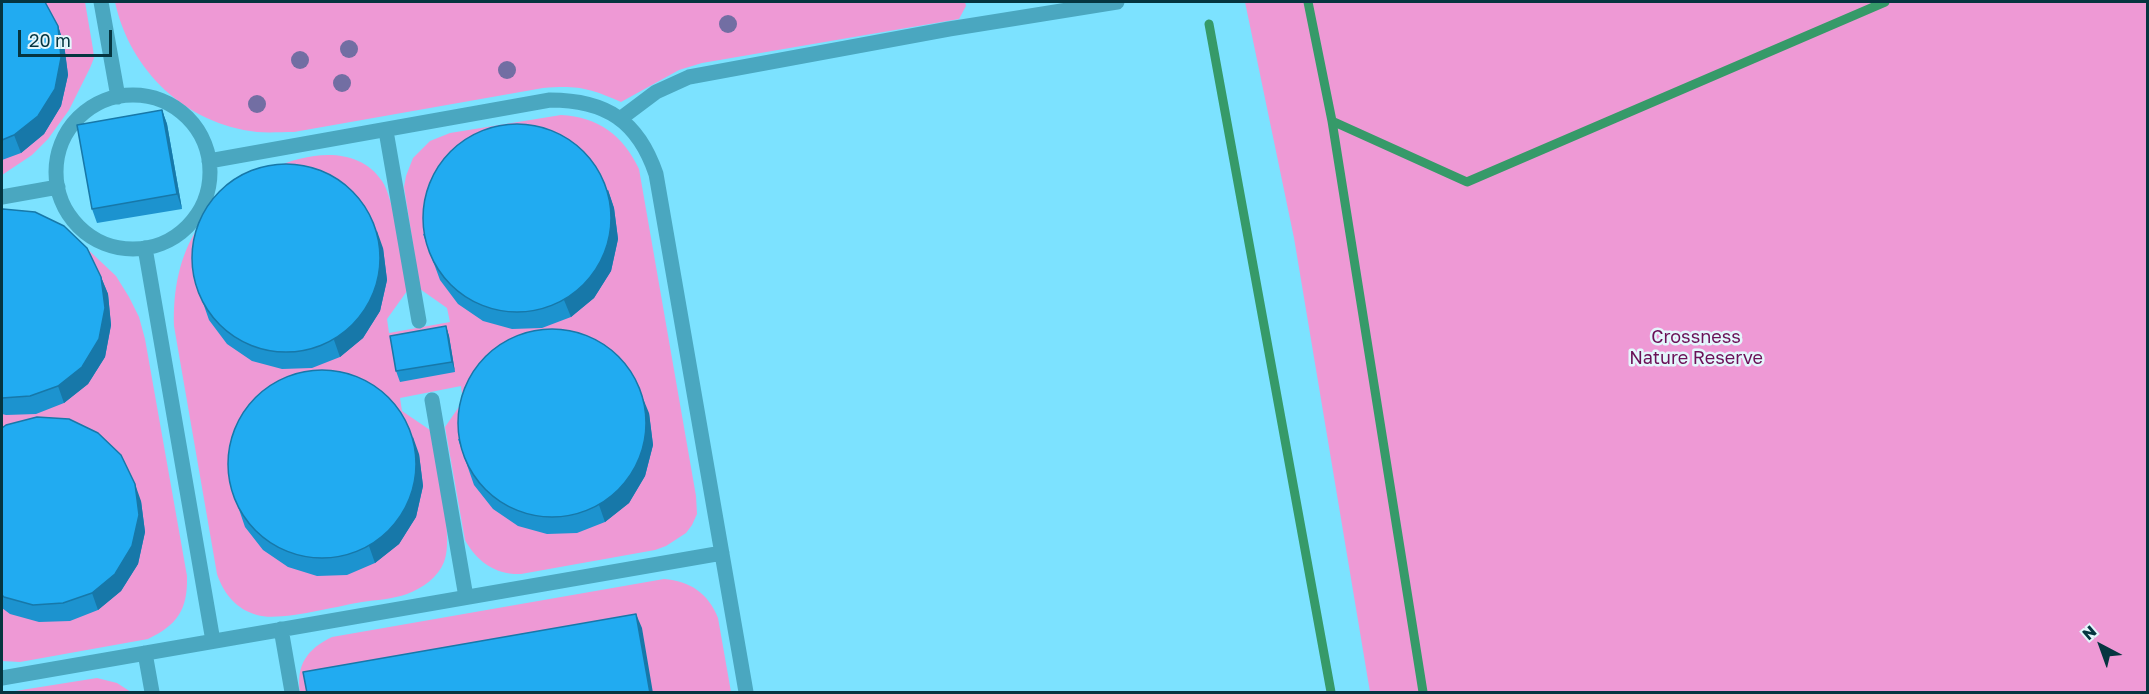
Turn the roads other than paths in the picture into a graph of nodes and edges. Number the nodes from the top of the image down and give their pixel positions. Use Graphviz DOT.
graph roads {
  1 [pos="101,2"];
  2 [pos="1116,2"];
  3 [pos="118,97"];
  4 [pos="620,118"];
  5 [pos="386,131"];
  6 [pos="209,161"];
  7 [pos="58,187"];
  8 [pos="2,197"];
  9 [pos="145,248"];
  10 [pos="419,321"];
  11 [pos="432,400"];
  12 [pos="722,553"];
  13 [pos="466,597"];
  14 [pos="281,629"];
  15 [pos="213,641"];
  16 [pos="145,653"];
  17 [pos="2,678"];
  18 [pos="152,693"];
  19 [pos="292,693"];
  20 [pos="746,693"];
  1 -- 3 [label="lane"];
  2 -- 4 [label="lane"];
  3 -- 6 [label="lane"];
  3 -- 7 [label="lane"];
  4 -- 5 [label="lane"];
  4 -- 12 [label="lane"];
  5 -- 6 [label="lane"];
  5 -- 10 [label="lane"];
  6 -- 9 [label="lane"];
  7 -- 8 [label="lane"];
  7 -- 9 [label="lane"];
  9 -- 15 [label="lane"];
  11 -- 13 [label="lane"];
  12 -- 13 [label="lane"];
  12 -- 20 [label="lane"];
  13 -- 14 [label="lane"];
  14 -- 15 [label="lane"];
  14 -- 19 [label="lane"];
  15 -- 16 [label="lane"];
  16 -- 17 [label="lane"];
  16 -- 18 [label="lane"];
}
